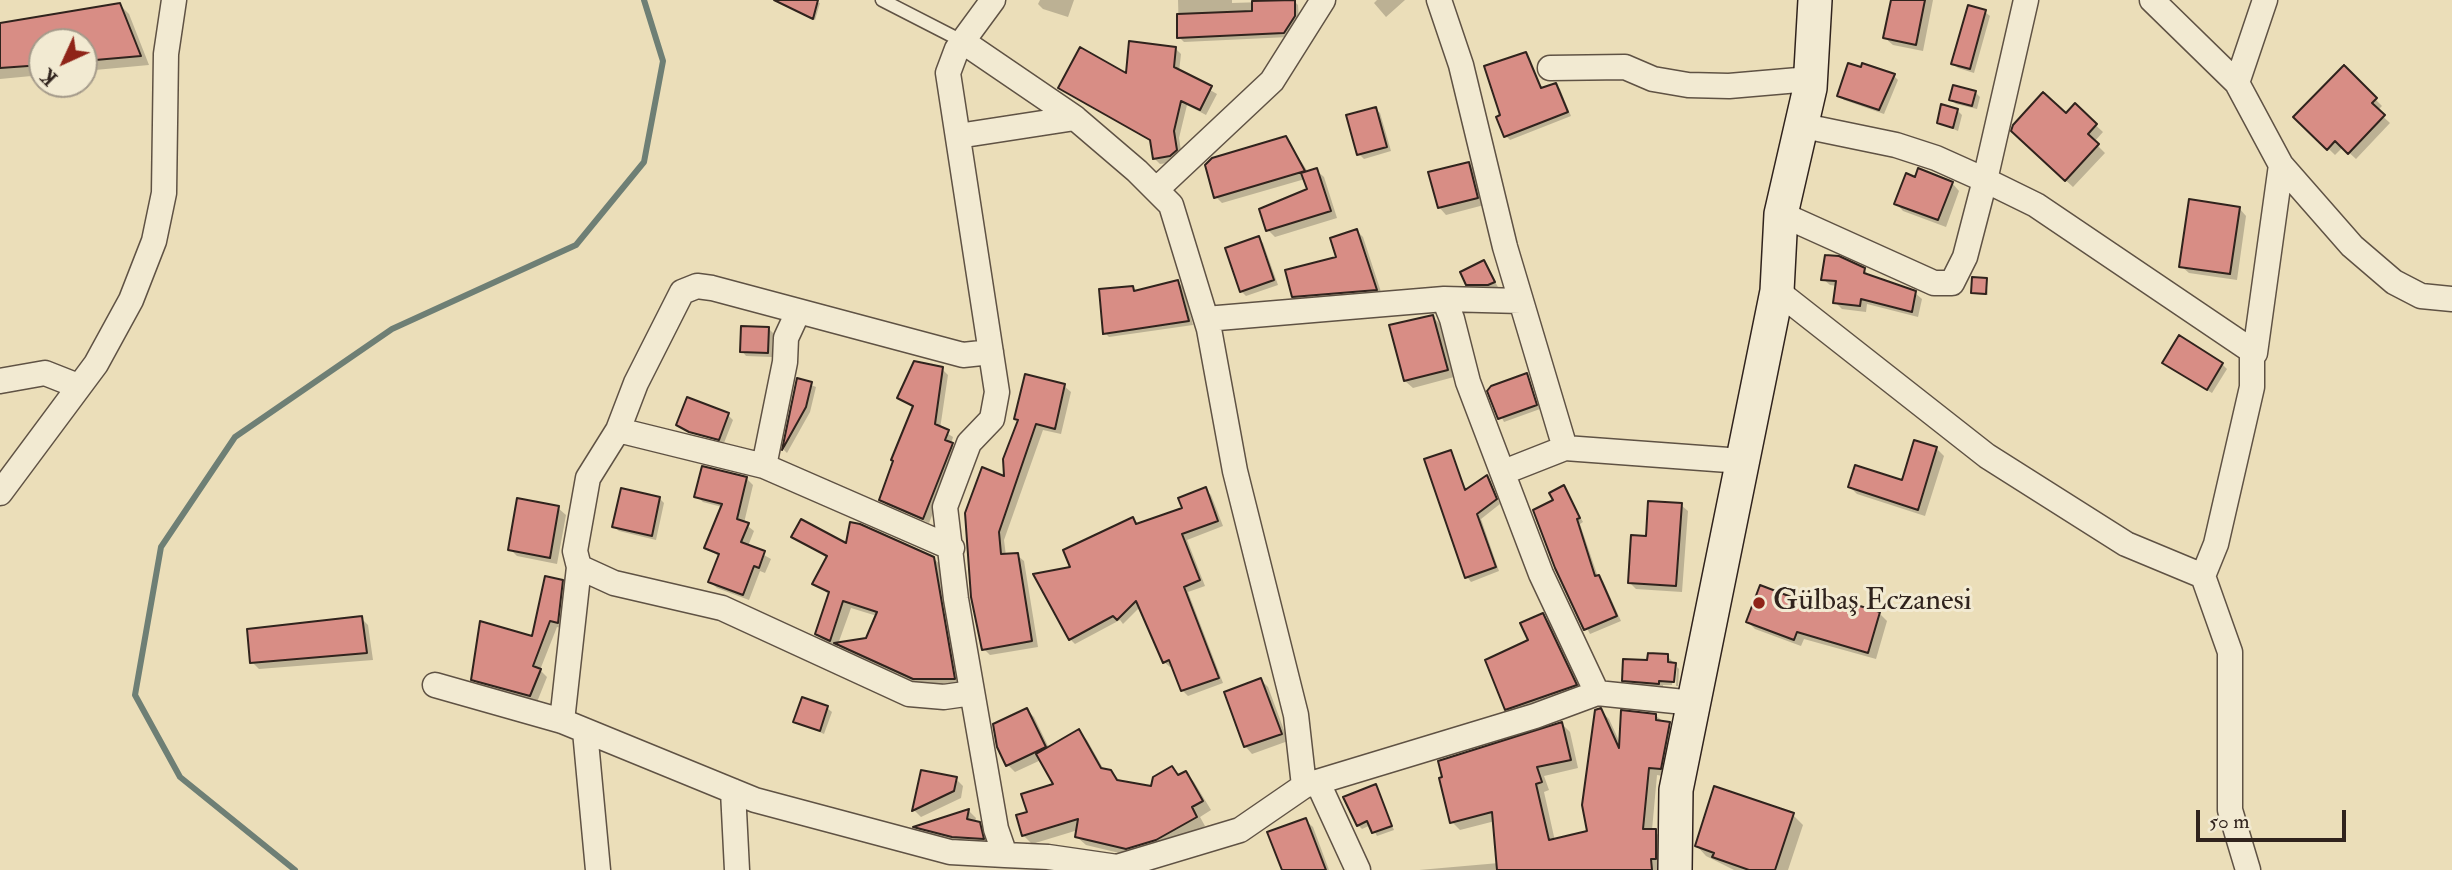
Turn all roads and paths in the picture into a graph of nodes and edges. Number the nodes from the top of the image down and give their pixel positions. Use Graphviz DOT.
graph roads {
  1 [pos="174,0"];
  2 [pos="882,0"];
  3 [pos="993,0"];
  4 [pos="1323,0"];
  5 [pos="1439,0"];
  6 [pos="1815,0"];
  7 [pos="2026,0"];
  8 [pos="2152,0"];
  9 [pos="2265,0"];
  10 [pos="962,41"];
  11 [pos="1550,68"];
  12 [pos="1810,79"];
  13 [pos="2237,83"];
  14 [pos="1074,118"];
  15 [pos="1804,126"];
  16 [pos="958,136"];
  17 [pos="2281,164"];
  18 [pos="1986,180"];
  19 [pos="1157,189"];
  20 [pos="1781,214"];
  21 [pos="1777,291"];
  22 [pos="1444,299"];
  23 [pos="2452,299"];
  24 [pos="1521,302"];
  25 [pos="798,312"];
  26 [pos="1206,319"];
  27 [pos="991,352"];
  28 [pos="2255,353"];
  29 [pos="0,381"];
  30 [pos="78,386"];
  31 [pos="618,430"];
  32 [pos="1565,448"];
  33 [pos="1742,461"];
  34 [pos="764,466"];
  35 [pos="1504,472"];
  36 [pos="0,493"];
  37 [pos="952,548"];
  38 [pos="579,567"];
  39 [pos="2203,576"];
  40 [pos="435,685"];
  41 [pos="1597,692"];
  42 [pos="972,694"];
  43 [pos="1694,703"];
  44 [pos="562,721"];
  45 [pos="585,731"];
  46 [pos="1311,785"];
  47 [pos="733,791"];
  48 [pos="1005,855"];
  49 [pos="1117,869"];
  50 [pos="598,870"];
  51 [pos="737,870"];
  52 [pos="1358,870"];
  53 [pos="1675,870"];
  54 [pos="2248,870"];
  1 -- 30 [label="street"];
  2 -- 10 [label="lane"];
  3 -- 10 [label="street"];
  4 -- 19 [label="street"];
  5 -- 24 [label="street"];
  6 -- 12 [label="street"];
  7 -- 18 [label="street"];
  8 -- 13 [label="street"];
  9 -- 13 [label="street"];
  10 -- 14 [label="street"];
  10 -- 16 [label="street"];
  11 -- 12 [label="street"];
  12 -- 15 [label="street"];
  13 -- 17 [label="street"];
  14 -- 16 [label="street"];
  14 -- 19 [label="street"];
  15 -- 18 [label="street"];
  15 -- 20 [label="street"];
  16 -- 27 [label="street"];
  17 -- 23 [label="street"];
  17 -- 28 [label="street"];
  18 -- 20 [label="street"];
  18 -- 28 [label="street"];
  19 -- 26 [label="street"];
  20 -- 21 [label="street"];
  21 -- 33 [label="street"];
  21 -- 39 [label="street"];
  22 -- 24 [label="street"];
  22 -- 26 [label="street"];
  22 -- 35 [label="street"];
  24 -- 32 [label="street"];
  25 -- 27 [label="street"];
  25 -- 31 [label="street"];
  25 -- 34 [label="street"];
  26 -- 46 [label="street"];
  27 -- 37 [label="street"];
  28 -- 39 [label="street"];
  29 -- 30 [label="street"];
  30 -- 36 [label="street"];
  31 -- 34 [label="street"];
  31 -- 38 [label="street"];
  32 -- 33 [label="street"];
  32 -- 35 [label="street"];
  33 -- 43 [label="street"];
  34 -- 37 [label="street"];
  35 -- 41 [label="street"];
  37 -- 42 [label="street"];
  38 -- 42 [label="street"];
  38 -- 44 [label="street"];
  39 -- 54 [label="street"];
  40 -- 44 [label="street"];
  41 -- 43 [label="street"];
  41 -- 46 [label="street"];
  42 -- 48 [label="street"];
  43 -- 53 [label="street"];
  44 -- 45 [label="street"];
  45 -- 47 [label="street"];
  45 -- 50 [label="street"];
  46 -- 49 [label="street"];
  46 -- 52 [label="street"];
  47 -- 48 [label="street"];
  47 -- 51 [label="street"];
  48 -- 49 [label="street"];
}
